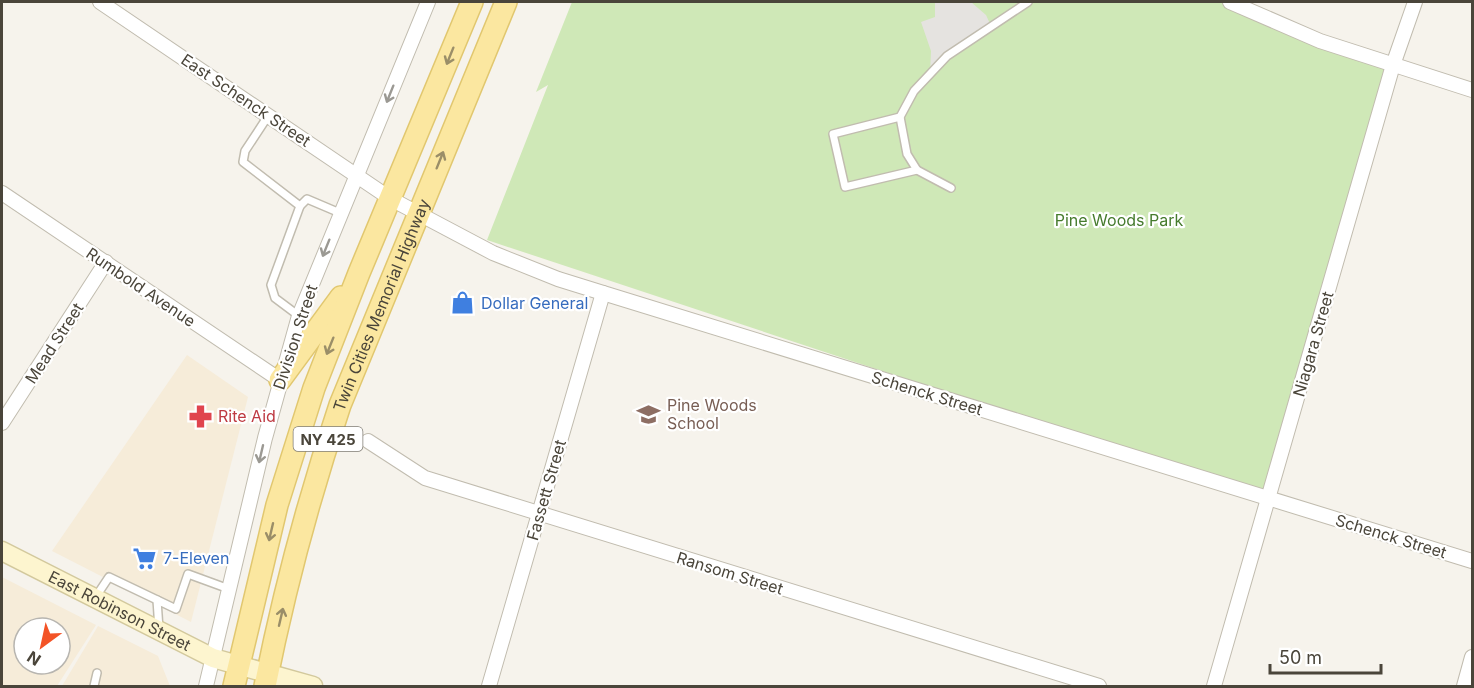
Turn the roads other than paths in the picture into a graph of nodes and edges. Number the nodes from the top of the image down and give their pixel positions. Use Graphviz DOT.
graph roads {
  1 [pos="100,2"];
  2 [pos="428,2"];
  3 [pos="472,2"];
  4 [pos="506,2"];
  5 [pos="1028,2"];
  6 [pos="1230,2"];
  7 [pos="1415,2"];
  8 [pos="1393,65"];
  9 [pos="1473,90"];
  10 [pos="268,116"];
  11 [pos="900,117"];
  12 [pos="917,170"];
  13 [pos="357,175"];
  14 [pos="951,188"];
  15 [pos="2,193"];
  16 [pos="391,199"];
  17 [pos="300,206"];
  18 [pos="340,213"];
  19 [pos="418,214"];
  20 [pos="106,262"];
  21 [pos="360,273"];
  22 [pos="603,293"];
  23 [pos="299,316"];
  24 [pos="280,380"];
  25 [pos="2,423"];
  26 [pos="368,441"];
  27 [pos="1268,499"];
  28 [pos="538,514"];
  29 [pos="2,551"];
  30 [pos="1473,561"];
  31 [pos="229,589"];
  32 [pos="95,599"];
  33 [pos="157,600"];
  34 [pos="160,632"];
  35 [pos="1473,657"];
  36 [pos="213,658"];
  37 [pos="239,666"];
  38 [pos="97,673"];
  39 [pos="267,680"];
  40 [pos="94,687"];
  41 [pos="206,687"];
  42 [pos="234,687"];
  43 [pos="313,687"];
  44 [pos="489,687"];
  45 [pos="1099,687"];
  46 [pos="1214,687"];
  47 [pos="1464,687"];
  1 -- 10 [label="street, East Schenck Street"];
  2 -- 13 [label="street, Division Street, one-way"];
  3 -- 16 [label="main road, Twin Cities Memorial Highway / NY 425, one-way"];
  19 -- 4 [label="main road, Twin Cities Memorial Highway / NY 425, one-way"];
  5 -- 11 [label="lane"];
  6 -- 8 [label="street"];
  7 -- 8 [label="street, Niagara Street"];
  8 -- 9 [label="street"];
  8 -- 27 [label="street, Niagara Street"];
  10 -- 13 [label="street, East Schenck Street"];
  10 -- 17 [label="lane"];
  11 -- 12 [label="lane"];
  11 -- 12 [label="lane"];
  12 -- 14 [label="lane"];
  13 -- 16 [label="street, East Schenck Street"];
  13 -- 18 [label="street, Division Street"];
  15 -- 20 [label="street, Rumbold Avenue"];
  16 -- 19 [label="street, Schenck Street"];
  16 -- 21 [label="main road, Twin Cities Memorial Highway / NY 425"];
  17 -- 18 [label="lane"];
  17 -- 23 [label="lane"];
  18 -- 23 [label="street, Division Street, one-way"];
  19 -- 22 [label="street, Schenck Street"];
  39 -- 19 [label="main road, Twin Cities Memorial Highway / NY 425, one-way"];
  20 -- 24 [label="street, Rumbold Avenue"];
  20 -- 25 [label="street, Mead Street"];
  21 -- 24 [label="main road"];
  21 -- 37 [label="main road, Twin Cities Memorial Highway / NY 425, one-way"];
  22 -- 27 [label="street, Schenck Street"];
  22 -- 28 [label="street, Fassett Street"];
  23 -- 24 [label="street, Division Street"];
  24 -- 31 [label="street, Division Street, one-way"];
  26 -- 28 [label="street, Ransom Street"];
  27 -- 30 [label="street, Schenck Street"];
  27 -- 46 [label="street, Niagara Street"];
  28 -- 44 [label="street, Fassett Street"];
  28 -- 45 [label="street, Ransom Street"];
  29 -- 32 [label="street, East Robinson Street"];
  31 -- 33 [label="lane"];
  31 -- 36 [label="street, Division Street"];
  32 -- 33 [label="lane"];
  32 -- 34 [label="street, East Robinson Street"];
  33 -- 34 [label="lane"];
  34 -- 36 [label="street, East Robinson Street"];
  35 -- 47 [label="street"];
  36 -- 37 [label="street, East Robinson Street"];
  36 -- 41 [label="street, Division Street"];
  37 -- 39 [label="street, East Robinson Street"];
  37 -- 42 [label="main road, Twin Cities Memorial Highway / NY 425"];
  38 -- 40 [label="lane"];
  39 -- 43 [label="street, East Robinson Street"];
}
